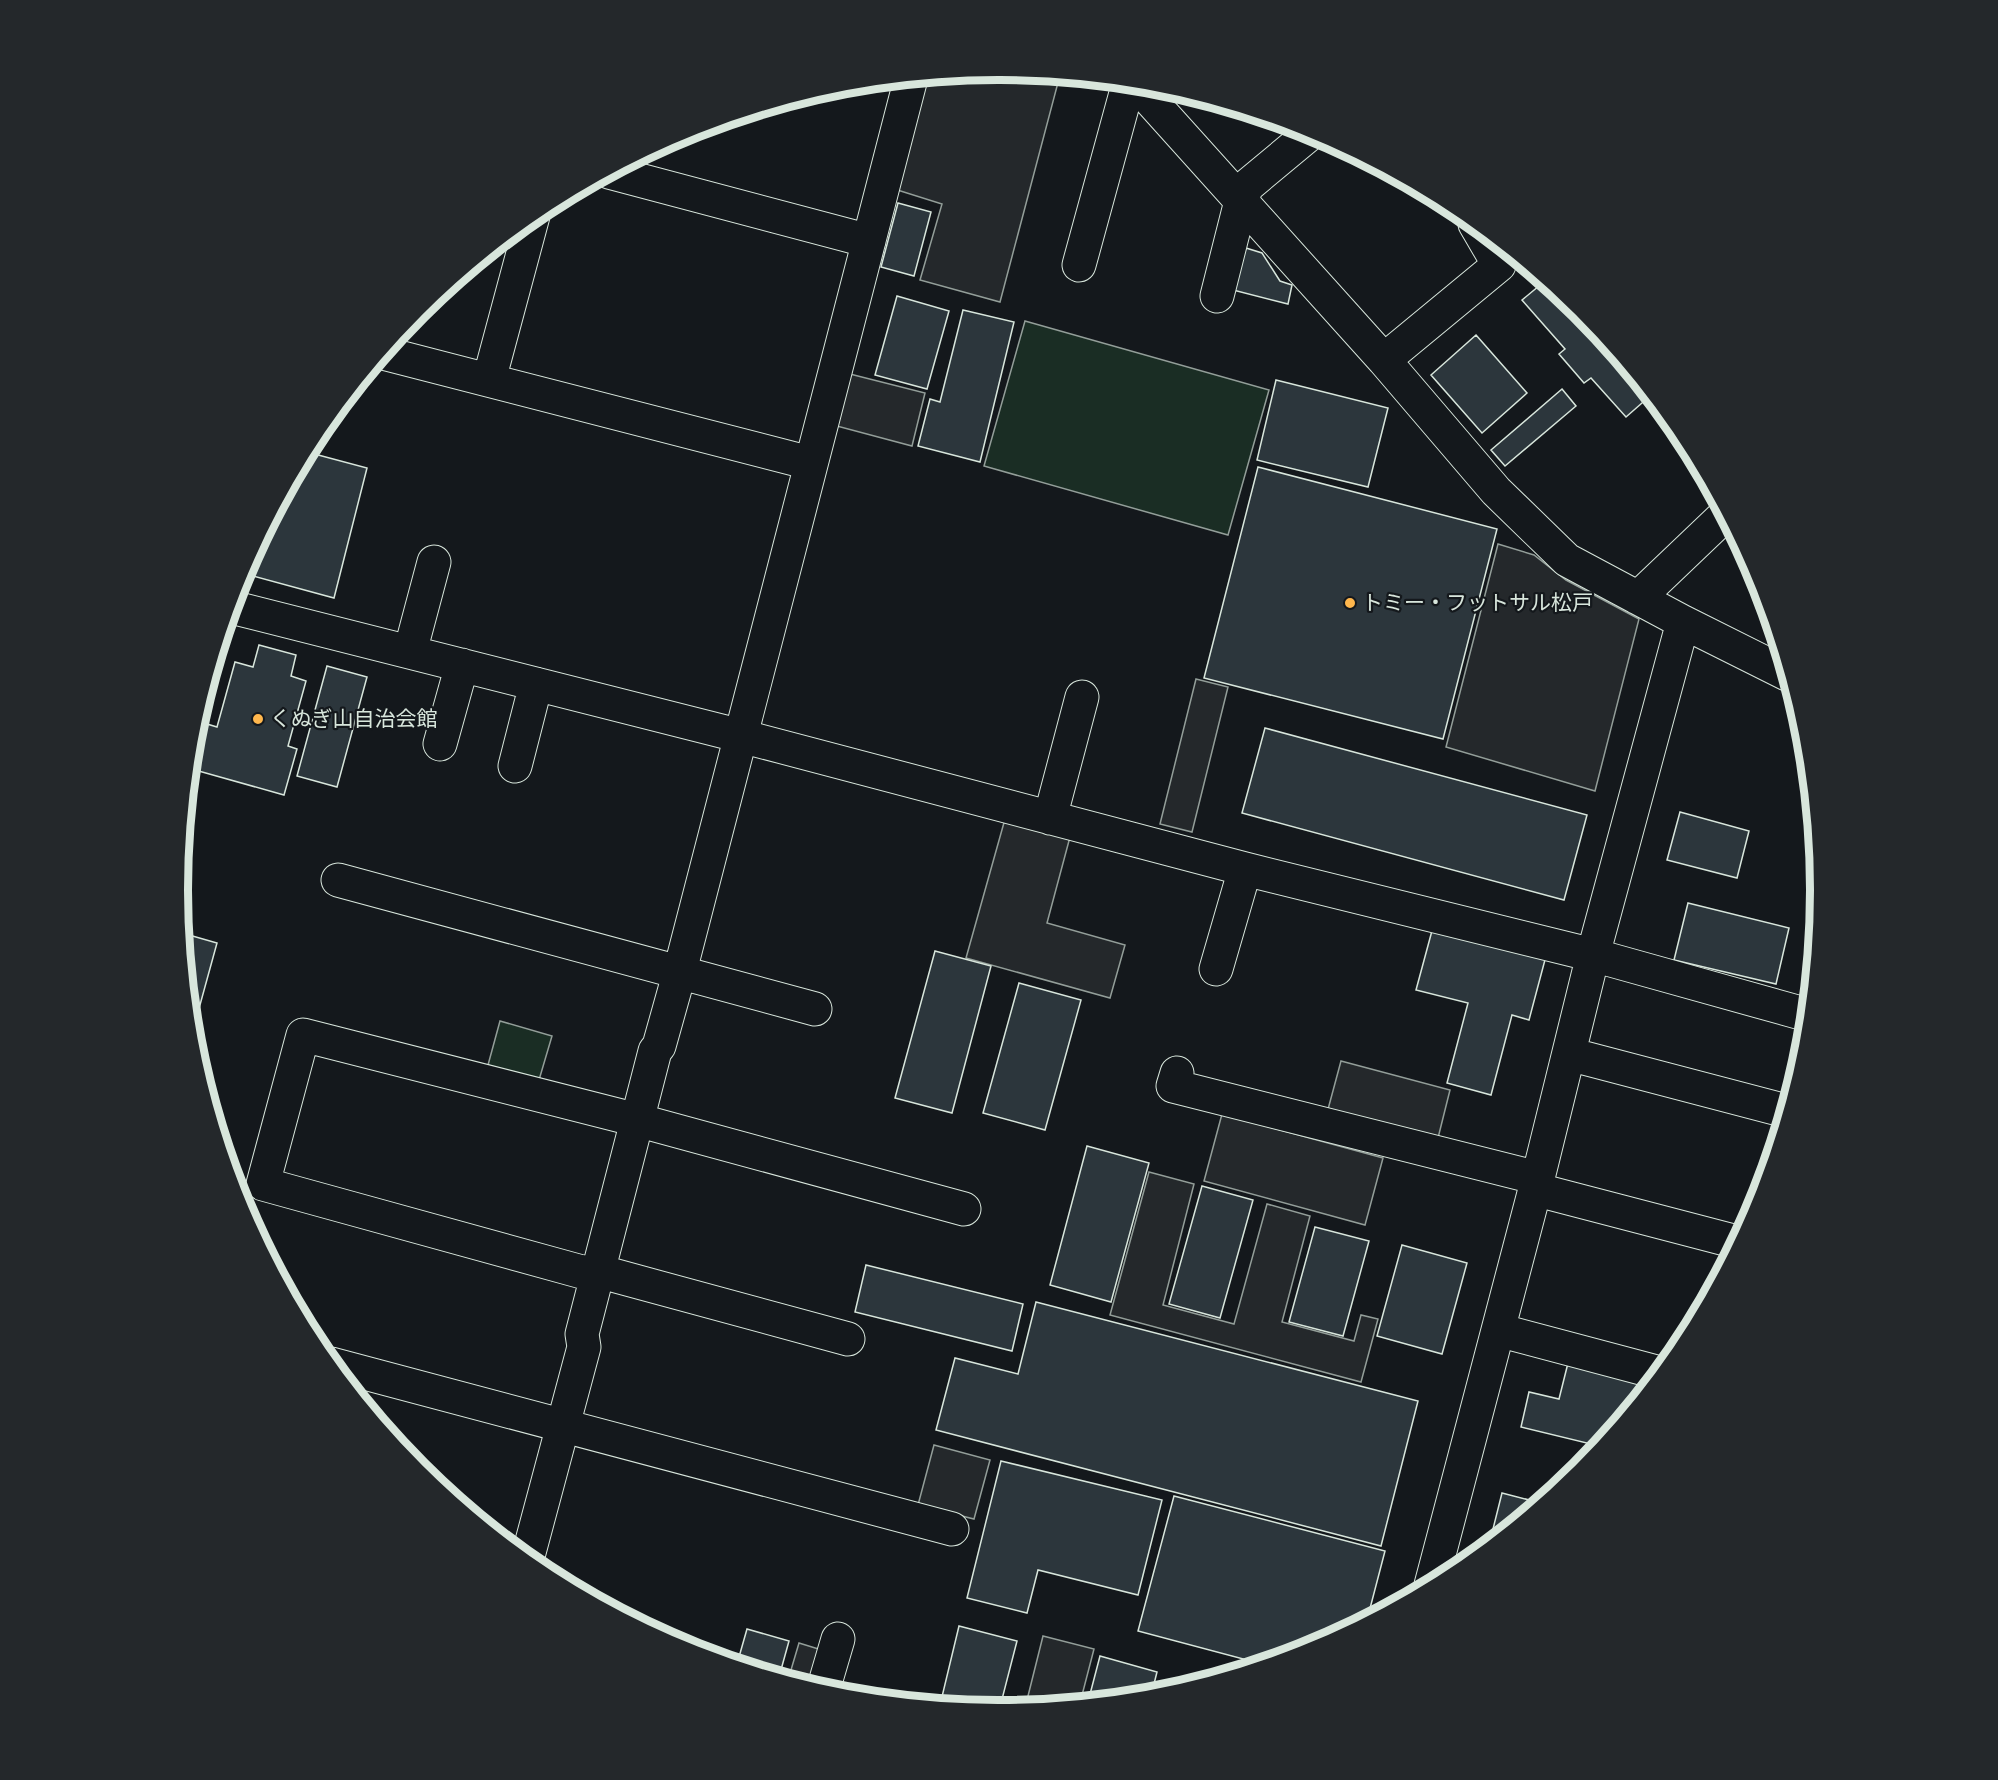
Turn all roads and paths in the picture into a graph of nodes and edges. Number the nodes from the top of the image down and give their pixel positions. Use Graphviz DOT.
graph roads {
  1 [pos="909,84"];
  2 [pos="1127,90"];
  3 [pos="1144,93"];
  4 [pos="1303,139"];
  5 [pos="619,175"];
  6 [pos="1241,201"];
  7 [pos="529,230"];
  8 [pos="869,241"];
  9 [pos="1506,260"];
  10 [pos="1079,265"];
  11 [pos="1217,296"];
  12 [pos="391,355"];
  13 [pos="1384,360"];
  14 [pos="489,380"];
  15 [pos="810,463"];
  16 [pos="1720,520"];
  17 [pos="434,562"];
  18 [pos="1638,598"];
  19 [pos="239,609"];
  20 [pos="1683,622"];
  21 [pos="410,652"];
  22 [pos="462,665"];
  23 [pos="1779,670"];
  24 [pos="536,684"];
  25 [pos="1082,697"];
  26 [pos="741,736"];
  27 [pos="440,744"];
  28 [pos="515,766"];
  29 [pos="1050,818"];
  30 [pos="1245,868"];
  31 [pos="338,879"];
  32 [pos="1593,955"];
  33 [pos="1216,969"];
  34 [pos="680,971"];
  35 [pos="815,1010"];
  36 [pos="1800,1013"];
  37 [pos="1569,1054"];
  38 [pos="1177,1073"];
  39 [pos="1779,1109"];
  40 [pos="637,1120"];
  41 [pos="1536,1183"];
  42 [pos="964,1209"];
  43 [pos="1730,1240"];
  44 [pos="598,1271"];
  45 [pos="1498,1330"];
  46 [pos="848,1339"];
  47 [pos="345,1368"];
  48 [pos="1651,1371"];
  49 [pos="564,1424"];
  50 [pos="952,1529"];
  51 [pos="530,1550"];
  52 [pos="1434,1573"];
  53 [pos="838,1639"];
  54 [pos="826,1681"];
  1 -- 8 [label="street"];
  2 -- 10 [label="street"];
  3 -- 6 [label="street"];
  4 -- 6 [label="street"];
  5 -- 8 [label="street"];
  6 -- 11 [label="street"];
  6 -- 13 [label="street"];
  7 -- 14 [label="street"];
  8 -- 15 [label="street"];
  9 -- 13 [label="street"];
  12 -- 14 [label="street"];
  13 -- 18 [label="street"];
  14 -- 15 [label="street"];
  15 -- 26 [label="street"];
  16 -- 18 [label="street"];
  17 -- 21 [label="street"];
  18 -- 20 [label="street"];
  19 -- 21 [label="street"];
  20 -- 23 [label="street"];
  20 -- 32 [label="street"];
  21 -- 22 [label="street"];
  22 -- 24 [label="street"];
  22 -- 27 [label="street"];
  24 -- 26 [label="street"];
  24 -- 28 [label="street"];
  25 -- 29 [label="street"];
  26 -- 29 [label="street"];
  26 -- 34 [label="street"];
  29 -- 30 [label="street"];
  30 -- 32 [label="street"];
  30 -- 33 [label="street"];
  31 -- 34 [label="street"];
  32 -- 36 [label="street"];
  32 -- 37 [label="street"];
  34 -- 35 [label="street"];
  34 -- 40 [label="street"];
  37 -- 39 [label="street"];
  37 -- 41 [label="street"];
  38 -- 41 [label="street"];
  40 -- 42 [label="street"];
  40 -- 44 [label="street"];
  40 -- 44 [label="street"];
  41 -- 43 [label="street"];
  41 -- 45 [label="street"];
  44 -- 46 [label="street"];
  44 -- 49 [label="street"];
  45 -- 48 [label="street"];
  45 -- 52 [label="street"];
  47 -- 49 [label="street"];
  49 -- 50 [label="street"];
  49 -- 51 [label="street"];
  53 -- 54 [label="street"];
}
